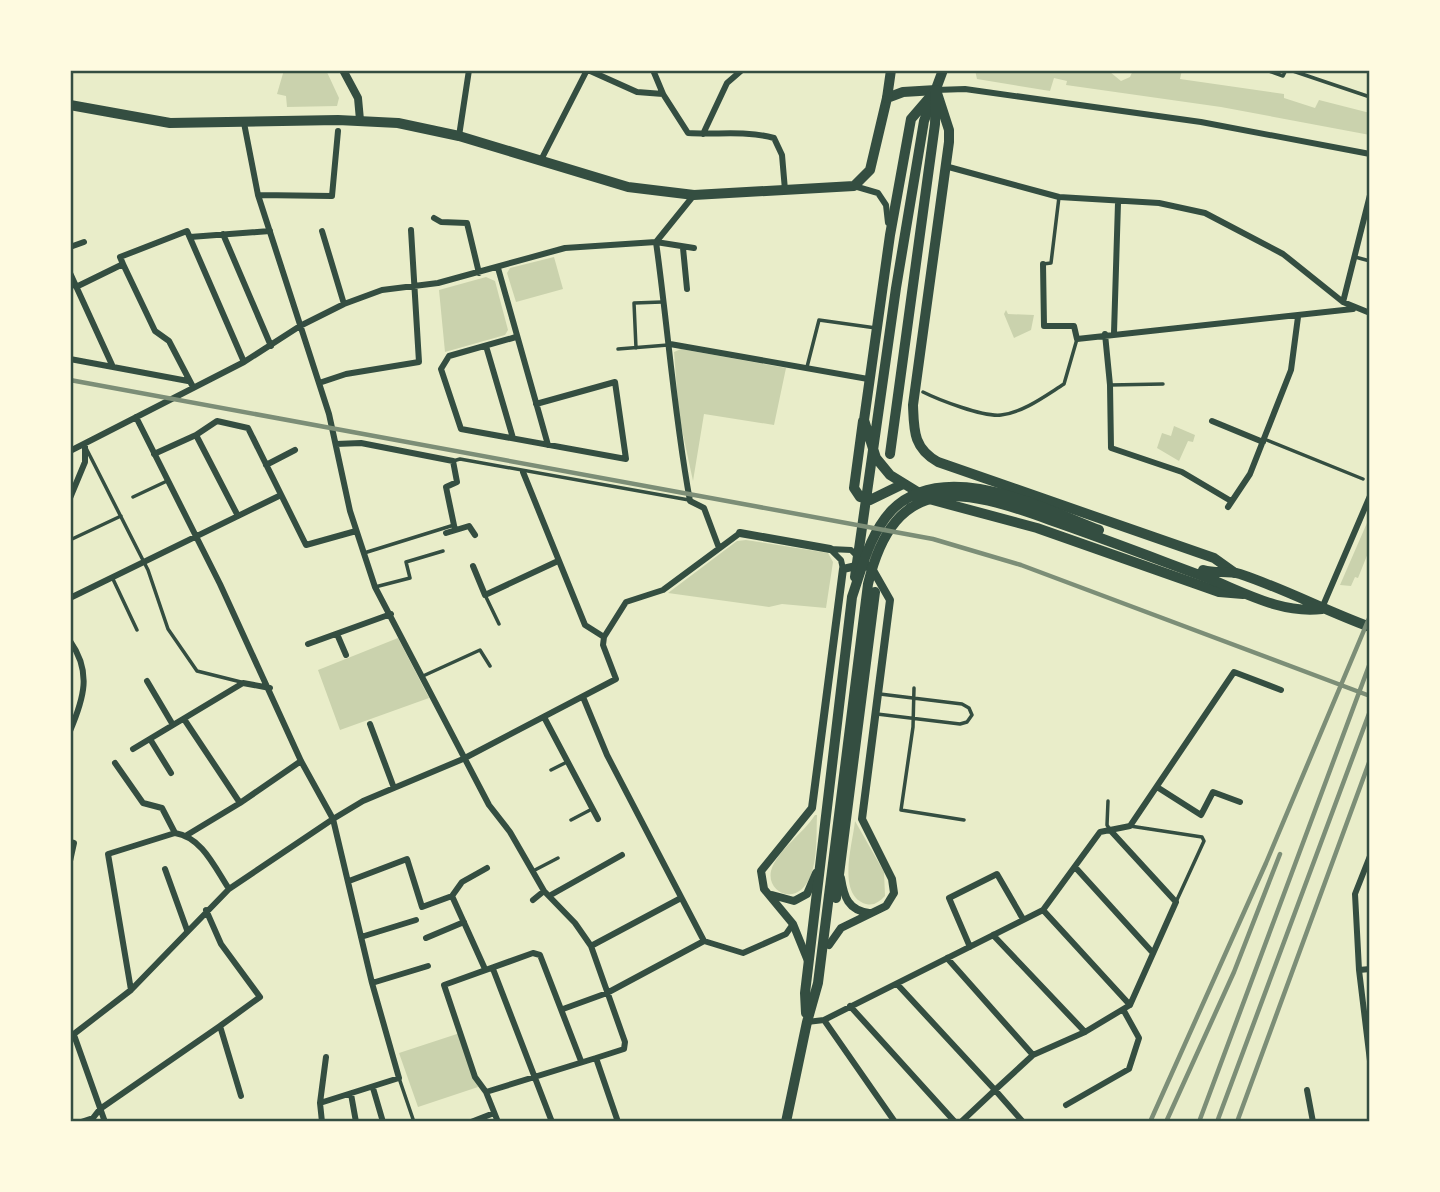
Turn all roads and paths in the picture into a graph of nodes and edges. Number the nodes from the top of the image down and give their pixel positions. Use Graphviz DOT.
graph roads {
  1 [pos="343,70"];
  2 [pos="469,70"];
  3 [pos="588,70"];
  4 [pos="653,70"];
  5 [pos="741,70"];
  6 [pos="891,70"];
  7 [pos="943,70"];
  8 [pos="1266,70"];
  9 [pos="1288,70"];
  10 [pos="936,90"];
  11 [pos="663,94"];
  12 [pos="1370,97"];
  13 [pos="887,98"];
  14 [pos="70,105"];
  15 [pos="360,120"];
  16 [pos="244,123"];
  17 [pos="338,131"];
  18 [pos="703,134"];
  19 [pos="459,136"];
  20 [pos="1370,154"];
  21 [pos="541,160"];
  22 [pos="945,166"];
  23 [pos="854,186"];
  24 [pos="785,190"];
  25 [pos="258,195"];
  26 [pos="694,195"];
  27 [pos="1370,195"];
  28 [pos="1059,197"];
  29 [pos="1118,203"];
  30 [pos="434,218"];
  31 [pos="411,230"];
  32 [pos="270,231"];
  33 [pos="322,231"];
  34 [pos="223,234"];
  35 [pos="890,235"];
  36 [pos="190,237"];
  37 [pos="85,242"];
  38 [pos="656,242"];
  39 [pos="70,247"];
  40 [pos="683,248"];
  41 [pos="694,248"];
  42 [pos="1355,257"];
  43 [pos="1370,261"];
  44 [pos="123,264"];
  45 [pos="1043,264"];
  46 [pos="498,268"];
  47 [pos="479,273"];
  48 [pos="70,274"];
  49 [pos="76,286"];
  50 [pos="412,286"];
  51 [pos="687,289"];
  52 [pos="664,302"];
  53 [pos="1343,302"];
  54 [pos="344,304"];
  55 [pos="1355,309"];
  56 [pos="1370,313"];
  57 [pos="1298,317"];
  58 [pos="300,326"];
  59 [pos="876,328"];
  60 [pos="1114,333"];
  61 [pos="1104,334"];
  62 [pos="516,337"];
  63 [pos="1077,339"];
  64 [pos="670,344"];
  65 [pos="271,346"];
  66 [pos="486,346"];
  67 [pos="636,348"];
  68 [pos="618,349"];
  69 [pos="70,359"];
  70 [pos="244,362"];
  71 [pos="113,367"];
  72 [pos="807,367"];
  73 [pos="868,379"];
  74 [pos="188,381"];
  75 [pos="319,383"];
  76 [pos="1163,384"];
  77 [pos="1110,385"];
  78 [pos="193,387"];
  79 [pos="923,392"];
  80 [pos="536,404"];
  81 [pos="136,417"];
  82 [pos="864,420"];
  83 [pos="1212,421"];
  84 [pos="196,435"];
  85 [pos="513,438"];
  86 [pos="1264,441"];
  87 [pos="336,444"];
  88 [pos="548,445"];
  89 [pos="85,446"];
  90 [pos="295,450"];
  91 [pos="70,451"];
  92 [pos="154,454"];
  93 [pos="890,454"];
  94 [pos="453,461"];
  95 [pos="266,465"];
  96 [pos="523,472"];
  97 [pos="1363,479"];
  98 [pos="167,481"];
  99 [pos="903,484"];
  100 [pos="281,495"];
  101 [pos="1370,496"];
  102 [pos="133,497"];
  103 [pos="70,498"];
  104 [pos="690,501"];
  105 [pos="121,516"];
  106 [pos="238,516"];
  107 [pos="1081,526"];
  108 [pos="454,528"];
  109 [pos="356,531"];
  110 [pos="446,533"];
  111 [pos="740,533"];
  112 [pos="475,535"];
  113 [pos="195,536"];
  114 [pos="70,540"];
  115 [pos="719,548"];
  116 [pos="830,549"];
  117 [pos="443,551"];
  118 [pos="362,553"];
  119 [pos="143,561"];
  120 [pos="558,561"];
  121 [pos="864,564"];
  122 [pos="473,566"];
  123 [pos="843,569"];
  124 [pos="1235,573"];
  125 [pos="112,577"];
  126 [pos="375,587"];
  127 [pos="876,592"];
  128 [pos="1243,594"];
  129 [pos="485,595"];
  130 [pos="852,597"];
  131 [pos="70,598"];
  132 [pos="1322,609"];
  133 [pos="391,614"];
  134 [pos="499,624"];
  135 [pos="1370,627"];
  136 [pos="137,630"];
  137 [pos="337,634"];
  138 [pos="604,637"];
  139 [pos="70,641"];
  140 [pos="309,644"];
  141 [pos="346,655"];
  142 [pos="490,666"];
  143 [pos="423,676"];
  144 [pos="147,681"];
  145 [pos="243,683"];
  146 [pos="270,688"];
  147 [pos="914,688"];
  148 [pos="1281,690"];
  149 [pos="877,693"];
  150 [pos="583,697"];
  151 [pos="914,698"];
  152 [pos="70,710"];
  153 [pos="875,714"];
  154 [pos="77,716"];
  155 [pos="544,717"];
  156 [pos="913,718"];
  157 [pos="184,719"];
  158 [pos="370,724"];
  159 [pos="173,725"];
  160 [pos="70,731"];
  161 [pos="150,739"];
  162 [pos="132,749"];
  163 [pos="463,759"];
  164 [pos="301,761"];
  165 [pos="115,762"];
  166 [pos="567,762"];
  167 [pos="551,770"];
  168 [pos="171,773"];
  169 [pos="1157,787"];
  170 [pos="394,788"];
  171 [pos="1108,801"];
  172 [pos="1240,802"];
  173 [pos="240,803"];
  174 [pos="592,809"];
  175 [pos="333,819"];
  176 [pos="598,819"];
  177 [pos="571,820"];
  178 [pos="964,820"];
  179 [pos="1130,826"];
  180 [pos="1110,830"];
  181 [pos="175,833"];
  182 [pos="187,835"];
  183 [pos="70,842"];
  184 [pos="622,855"];
  185 [pos="820,856"];
  186 [pos="1370,856"];
  187 [pos="558,858"];
  188 [pos="70,860"];
  189 [pos="1075,867"];
  190 [pos="487,868"];
  191 [pos="165,869"];
  192 [pos="840,869"];
  193 [pos="533,872"];
  194 [pos="349,881"];
  195 [pos="764,889"];
  196 [pos="229,890"];
  197 [pos="547,893"];
  198 [pos="452,895"];
  199 [pos="681,898"];
  200 [pos="533,900"];
  201 [pos="1176,902"];
  202 [pos="206,910"];
  203 [pos="1044,910"];
  204 [pos="872,914"];
  205 [pos="1023,919"];
  206 [pos="416,920"];
  207 [pos="464,922"];
  208 [pos="793,924"];
  209 [pos="187,930"];
  210 [pos="993,935"];
  211 [pos="361,937"];
  212 [pos="426,938"];
  213 [pos="704,941"];
  214 [pos="829,945"];
  215 [pos="591,946"];
  216 [pos="970,947"];
  217 [pos="1153,953"];
  218 [pos="947,958"];
  219 [pos="809,963"];
  220 [pos="428,966"];
  221 [pos="485,969"];
  222 [pos="493,969"];
  223 [pos="1370,969"];
  224 [pos="1359,970"];
  225 [pos="372,983"];
  226 [pos="818,983"];
  227 [pos="897,984"];
  228 [pos="131,990"];
  229 [pos="607,993"];
  230 [pos="850,1006"];
  231 [pos="1127,1008"];
  232 [pos="563,1009"];
  233 [pos="824,1020"];
  234 [pos="807,1022"];
  235 [pos="220,1026"];
  236 [pos="1085,1032"];
  237 [pos="72,1035"];
  238 [pos="1033,1055"];
  239 [pos="326,1057"];
  240 [pos="596,1058"];
  241 [pos="581,1061"];
  242 [pos="1370,1061"];
  243 [pos="534,1074"];
  244 [pos="399,1077"];
  245 [pos="373,1088"];
  246 [pos="995,1090"];
  247 [pos="1307,1090"];
  248 [pos="486,1091"];
  249 [pos="351,1094"];
  250 [pos="241,1096"];
  251 [pos="320,1103"];
  252 [pos="1066,1105"];
  253 [pos="100,1109"];
  254 [pos="494,1113"];
  255 [pos="81,1122"];
  256 [pos="105,1122"];
  257 [pos="322,1122"];
  258 [pos="356,1122"];
  259 [pos="383,1122"];
  260 [pos="414,1122"];
  261 [pos="471,1122"];
  262 [pos="498,1122"];
  263 [pos="552,1122"];
  264 [pos="618,1122"];
  265 [pos="786,1122"];
  266 [pos="895,1122"];
  267 [pos="955,1122"];
  268 [pos="961,1122"];
  269 [pos="1023,1122"];
  270 [pos="1312,1122"];
  1 -- 15 [label="street"];
  2 -- 19 [label="street"];
  3 -- 11 [label="street"];
  3 -- 21 [label="street"];
  4 -- 11 [label="street"];
  5 -- 18 [label="street"];
  6 -- 13 [label="main road"];
  7 -- 10 [label="main road"];
  8 -- 9 [label="lane"];
  9 -- 12 [label="lane"];
  10 -- 13 [label="main road"];
  10 -- 20 [label="street"];
  10 -- 22 [label="main road"];
  10 -- 35 [label="main road"];
  10 -- 93 [label="main road"];
  10 -- 130 [label="main road"];
  11 -- 18 [label="street"];
  13 -- 23 [label="main road"];
  14 -- 16 [label="main road"];
  15 -- 16 [label="main road"];
  15 -- 19 [label="main road"];
  16 -- 25 [label="street"];
  17 -- 25 [label="street"];
  18 -- 24 [label="street"];
  19 -- 21 [label="main road"];
  21 -- 26 [label="main road"];
  22 -- 28 [label="street"];
  22 -- 124 [label="main road"];
  23 -- 24 [label="main road"];
  23 -- 35 [label="street"];
  24 -- 26 [label="main road"];
  25 -- 32 [label="street"];
  26 -- 38 [label="street"];
  27 -- 42 [label="street"];
  28 -- 29 [label="street"];
  28 -- 45 [label="lane"];
  29 -- 53 [label="street"];
  29 -- 60 [label="street"];
  30 -- 47 [label="street"];
  31 -- 50 [label="street"];
  32 -- 34 [label="street"];
  32 -- 58 [label="street"];
  33 -- 54 [label="street"];
  34 -- 36 [label="street"];
  34 -- 65 [label="street"];
  35 -- 59 [label="main road"];
  36 -- 44 [label="street"];
  36 -- 70 [label="street"];
  37 -- 39 [label="street"];
  38 -- 40 [label="street"];
  38 -- 46 [label="street"];
  38 -- 52 [label="street"];
  40 -- 41 [label="street"];
  40 -- 51 [label="street"];
  42 -- 43 [label="lane"];
  42 -- 53 [label="street"];
  44 -- 49 [label="street"];
  44 -- 74 [label="street"];
  45 -- 63 [label="street"];
  46 -- 47 [label="street"];
  46 -- 62 [label="street"];
  47 -- 50 [label="street"];
  48 -- 49 [label="street"];
  49 -- 71 [label="street"];
  50 -- 54 [label="street"];
  50 -- 75 [label="street"];
  52 -- 64 [label="street"];
  52 -- 67 [label="lane"];
  53 -- 55 [label="street"];
  54 -- 58 [label="street"];
  55 -- 56 [label="street"];
  55 -- 57 [label="street"];
  57 -- 60 [label="street"];
  57 -- 86 [label="street"];
  58 -- 65 [label="street"];
  58 -- 75 [label="street"];
  59 -- 72 [label="lane"];
  59 -- 73 [label="main road"];
  60 -- 61 [label="street"];
  61 -- 63 [label="street"];
  61 -- 77 [label="street"];
  62 -- 66 [label="street"];
  62 -- 80 [label="street"];
  63 -- 79 [label="lane"];
  64 -- 67 [label="lane"];
  64 -- 72 [label="street"];
  64 -- 104 [label="street"];
  65 -- 70 [label="street"];
  66 -- 85 [label="street"];
  66 -- 85 [label="street"];
  67 -- 68 [label="lane"];
  69 -- 71 [label="street"];
  70 -- 78 [label="street"];
  71 -- 74 [label="street"];
  72 -- 73 [label="street"];
  73 -- 82 [label="main road"];
  74 -- 78 [label="street"];
  75 -- 87 [label="street"];
  76 -- 77 [label="lane"];
  77 -- 86 [label="street"];
  78 -- 81 [label="street"];
  80 -- 88 [label="street"];
  80 -- 88 [label="street"];
  81 -- 89 [label="street"];
  81 -- 92 [label="street"];
  82 -- 99 [label="main road"];
  82 -- 99 [label="main road"];
  83 -- 86 [label="street"];
  84 -- 92 [label="street"];
  84 -- 95 [label="street"];
  84 -- 106 [label="street"];
  85 -- 88 [label="street"];
  86 -- 97 [label="lane"];
  87 -- 94 [label="street"];
  87 -- 109 [label="street"];
  89 -- 91 [label="street"];
  89 -- 103 [label="street"];
  89 -- 105 [label="lane"];
  90 -- 95 [label="street"];
  92 -- 98 [label="street"];
  94 -- 96 [label="lane"];
  94 -- 108 [label="street"];
  95 -- 100 [label="street"];
  96 -- 104 [label="lane"];
  96 -- 120 [label="street"];
  98 -- 102 [label="lane"];
  98 -- 113 [label="street"];
  99 -- 128 [label="main road"];
  100 -- 106 [label="street"];
  100 -- 109 [label="street"];
  101 -- 132 [label="street"];
  104 -- 115 [label="street"];
  105 -- 114 [label="lane"];
  105 -- 119 [label="lane"];
  106 -- 113 [label="street"];
  107 -- 124 [label="main road"];
  107 -- 128 [label="main road"];
  107 -- 130 [label="main road"];
  107 -- 226 [label="main road"];
  108 -- 110 [label="street"];
  108 -- 112 [label="street"];
  108 -- 118 [label="lane"];
  109 -- 118 [label="street"];
  111 -- 115 [label="street"];
  111 -- 116 [label="street"];
  113 -- 119 [label="street"];
  113 -- 146 [label="street"];
  115 -- 138 [label="street"];
  116 -- 121 [label="street"];
  116 -- 123 [label="street"];
  117 -- 126 [label="lane"];
  118 -- 126 [label="street"];
  119 -- 125 [label="street"];
  119 -- 145 [label="lane"];
  120 -- 129 [label="street"];
  120 -- 138 [label="street"];
  121 -- 123 [label="street"];
  121 -- 149 [label="street"];
  122 -- 129 [label="street"];
  123 -- 195 [label="street"];
  124 -- 132 [label="main road"];
  125 -- 131 [label="street"];
  125 -- 136 [label="lane"];
  126 -- 133 [label="street"];
  127 -- 192 [label="main road"];
  128 -- 132 [label="main road"];
  129 -- 134 [label="lane"];
  130 -- 185 [label="main road"];
  132 -- 135 [label="main road"];
  133 -- 137 [label="street"];
  133 -- 143 [label="street"];
  137 -- 140 [label="street"];
  137 -- 141 [label="street"];
  138 -- 150 [label="street"];
  139 -- 154 [label="street"];
  142 -- 143 [label="lane"];
  143 -- 163 [label="street"];
  144 -- 159 [label="street"];
  145 -- 146 [label="street"];
  145 -- 157 [label="street"];
  146 -- 164 [label="street"];
  147 -- 151 [label="lane"];
  148 -- 169 [label="street"];
  149 -- 151 [label="lane"];
  149 -- 153 [label="street"];
  150 -- 155 [label="street"];
  150 -- 199 [label="street"];
  151 -- 156 [label="lane"];
  151 -- 156 [label="lane"];
  152 -- 154 [label="street"];
  153 -- 156 [label="lane"];
  153 -- 204 [label="street"];
  154 -- 160 [label="street"];
  155 -- 163 [label="street"];
  155 -- 166 [label="street"];
  156 -- 178 [label="lane"];
  157 -- 159 [label="street"];
  157 -- 173 [label="street"];
  158 -- 170 [label="street"];
  159 -- 161 [label="street"];
  161 -- 162 [label="street"];
  161 -- 168 [label="street"];
  163 -- 170 [label="street"];
  163 -- 193 [label="street"];
  164 -- 173 [label="street"];
  164 -- 175 [label="street"];
  165 -- 181 [label="street"];
  166 -- 167 [label="lane"];
  166 -- 174 [label="street"];
  169 -- 172 [label="street"];
  169 -- 179 [label="street"];
  170 -- 175 [label="street"];
  171 -- 180 [label="lane"];
  173 -- 182 [label="street"];
  174 -- 176 [label="street"];
  174 -- 177 [label="lane"];
  175 -- 194 [label="street"];
  175 -- 196 [label="street"];
  179 -- 180 [label="street"];
  179 -- 201 [label="lane"];
  180 -- 189 [label="street"];
  180 -- 201 [label="street"];
  181 -- 182 [label="street"];
  181 -- 228 [label="street"];
  182 -- 196 [label="street"];
  183 -- 188 [label="street"];
  184 -- 197 [label="street"];
  185 -- 195 [label="street"];
  185 -- 219 [label="main road"];
  186 -- 224 [label="street"];
  187 -- 193 [label="lane"];
  189 -- 203 [label="street"];
  189 -- 217 [label="street"];
  190 -- 198 [label="street"];
  191 -- 209 [label="street"];
  192 -- 204 [label="street"];
  192 -- 214 [label="main road"];
  193 -- 197 [label="street"];
  194 -- 198 [label="street"];
  194 -- 211 [label="street"];
  195 -- 208 [label="street"];
  196 -- 202 [label="street"];
  197 -- 200 [label="street"];
  197 -- 215 [label="street"];
  198 -- 207 [label="street"];
  199 -- 213 [label="street"];
  199 -- 215 [label="street"];
  201 -- 217 [label="street"];
  202 -- 209 [label="street"];
  202 -- 235 [label="street"];
  203 -- 205 [label="street"];
  203 -- 231 [label="street"];
  204 -- 214 [label="street"];
  205 -- 210 [label="street"];
  205 -- 216 [label="street"];
  206 -- 211 [label="street"];
  207 -- 212 [label="street"];
  207 -- 221 [label="street"];
  208 -- 213 [label="street"];
  208 -- 219 [label="street"];
  209 -- 228 [label="street"];
  210 -- 216 [label="street"];
  210 -- 236 [label="street"];
  211 -- 225 [label="street"];
  213 -- 229 [label="street"];
  214 -- 226 [label="main road"];
  215 -- 229 [label="street"];
  216 -- 218 [label="street"];
  217 -- 231 [label="street"];
  218 -- 227 [label="street"];
  218 -- 238 [label="street"];
  219 -- 234 [label="main road"];
  220 -- 225 [label="street"];
  221 -- 222 [label="street"];
  221 -- 248 [label="street"];
  222 -- 232 [label="street"];
  222 -- 243 [label="street"];
  223 -- 224 [label="street"];
  224 -- 242 [label="street"];
  225 -- 244 [label="street"];
  226 -- 234 [label="main road"];
  227 -- 230 [label="street"];
  227 -- 246 [label="street"];
  228 -- 237 [label="street"];
  229 -- 232 [label="street"];
  229 -- 240 [label="street"];
  230 -- 233 [label="street"];
  230 -- 267 [label="street"];
  231 -- 236 [label="street"];
  231 -- 252 [label="street"];
  232 -- 241 [label="street"];
  233 -- 234 [label="street"];
  233 -- 266 [label="street"];
  234 -- 265 [label="main road"];
  235 -- 250 [label="street"];
  235 -- 253 [label="street"];
  236 -- 238 [label="street"];
  237 -- 253 [label="street"];
  238 -- 246 [label="street"];
  239 -- 251 [label="street"];
  240 -- 241 [label="street"];
  240 -- 264 [label="street"];
  241 -- 243 [label="street"];
  243 -- 248 [label="street"];
  243 -- 263 [label="street"];
  244 -- 245 [label="street"];
  244 -- 260 [label="lane"];
  245 -- 249 [label="street"];
  245 -- 259 [label="street"];
  246 -- 268 [label="street"];
  246 -- 269 [label="street"];
  247 -- 270 [label="street"];
  248 -- 254 [label="street"];
  249 -- 251 [label="street"];
  249 -- 258 [label="street"];
  251 -- 257 [label="street"];
  253 -- 255 [label="street"];
  253 -- 256 [label="street"];
  254 -- 261 [label="street"];
  254 -- 262 [label="street"];
}
